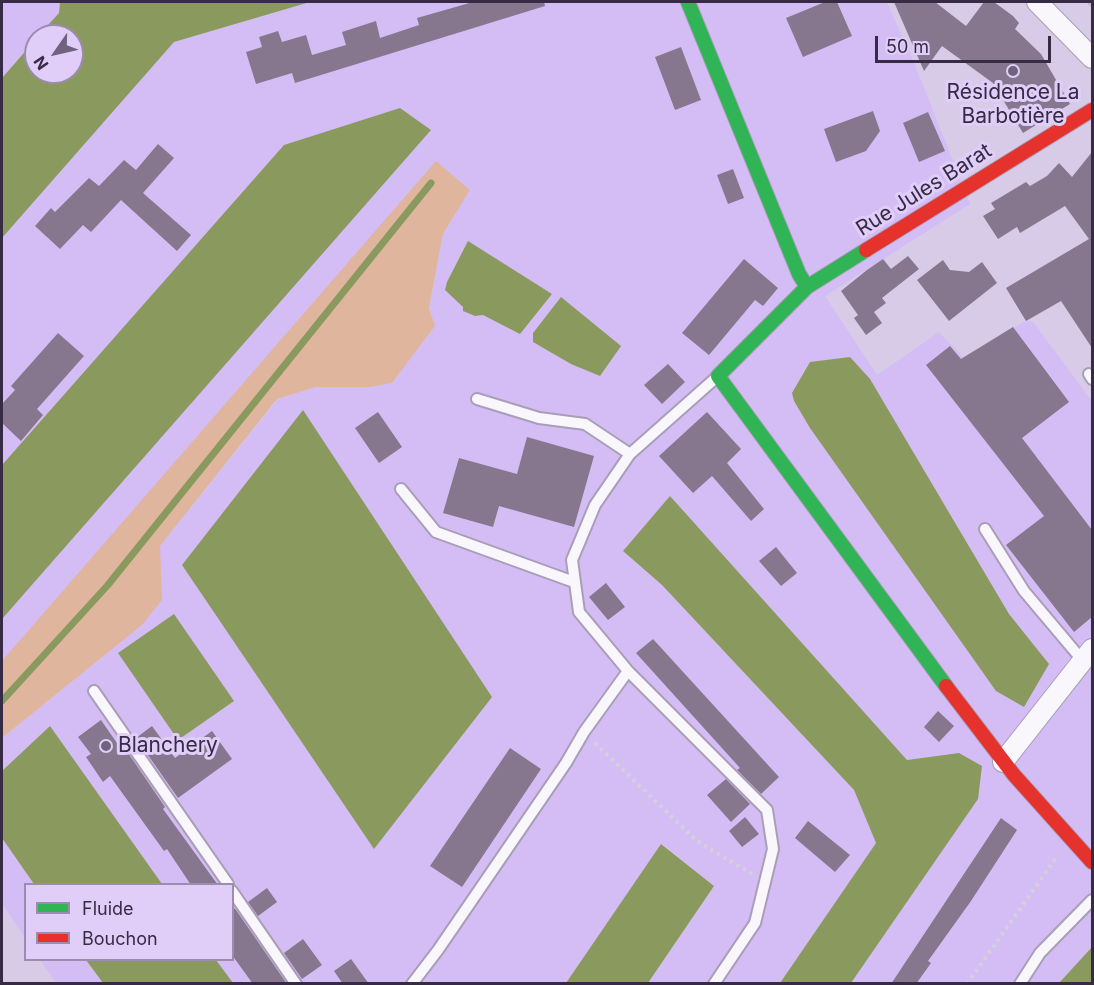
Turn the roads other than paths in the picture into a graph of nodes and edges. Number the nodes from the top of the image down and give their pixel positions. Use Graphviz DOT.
graph roads {
  1 [pos="688,2"];
  2 [pos="1037,2"];
  3 [pos="1092,58"];
  4 [pos="1092,110"];
  5 [pos="807,287"];
  6 [pos="718,376"];
  7 [pos="477,399"];
  8 [pos="630,454"];
  9 [pos="400,489"];
  10 [pos="985,529"];
  11 [pos="574,582"];
  12 [pos="1088,655"];
  13 [pos="628,671"];
  14 [pos="94,691"];
  15 [pos="1003,762"];
  16 [pos="1092,862"];
  17 [pos="227,883"];
  18 [pos="234,894"];
  19 [pos="1092,900"];
  20 [pos="296,984"];
  21 [pos="411,984"];
  22 [pos="714,984"];
  23 [pos="1020,984"];
  1 -- 5 [label="street"];
  2 -- 3 [label="street"];
  4 -- 5 [label="street, Rue Jules Barat"];
  5 -- 6 [label="street, Rue Jules Barat"];
  6 -- 8 [label="lane"];
  6 -- 15 [label="street"];
  7 -- 8 [label="lane"];
  8 -- 11 [label="lane"];
  9 -- 11 [label="lane"];
  10 -- 12 [label="lane"];
  11 -- 13 [label="lane"];
  12 -- 15 [label="street"];
  13 -- 21 [label="lane"];
  13 -- 22 [label="lane"];
  14 -- 17 [label="lane"];
  15 -- 16 [label="street"];
  18 -- 20 [label="lane"];
  19 -- 23 [label="lane"];
}
